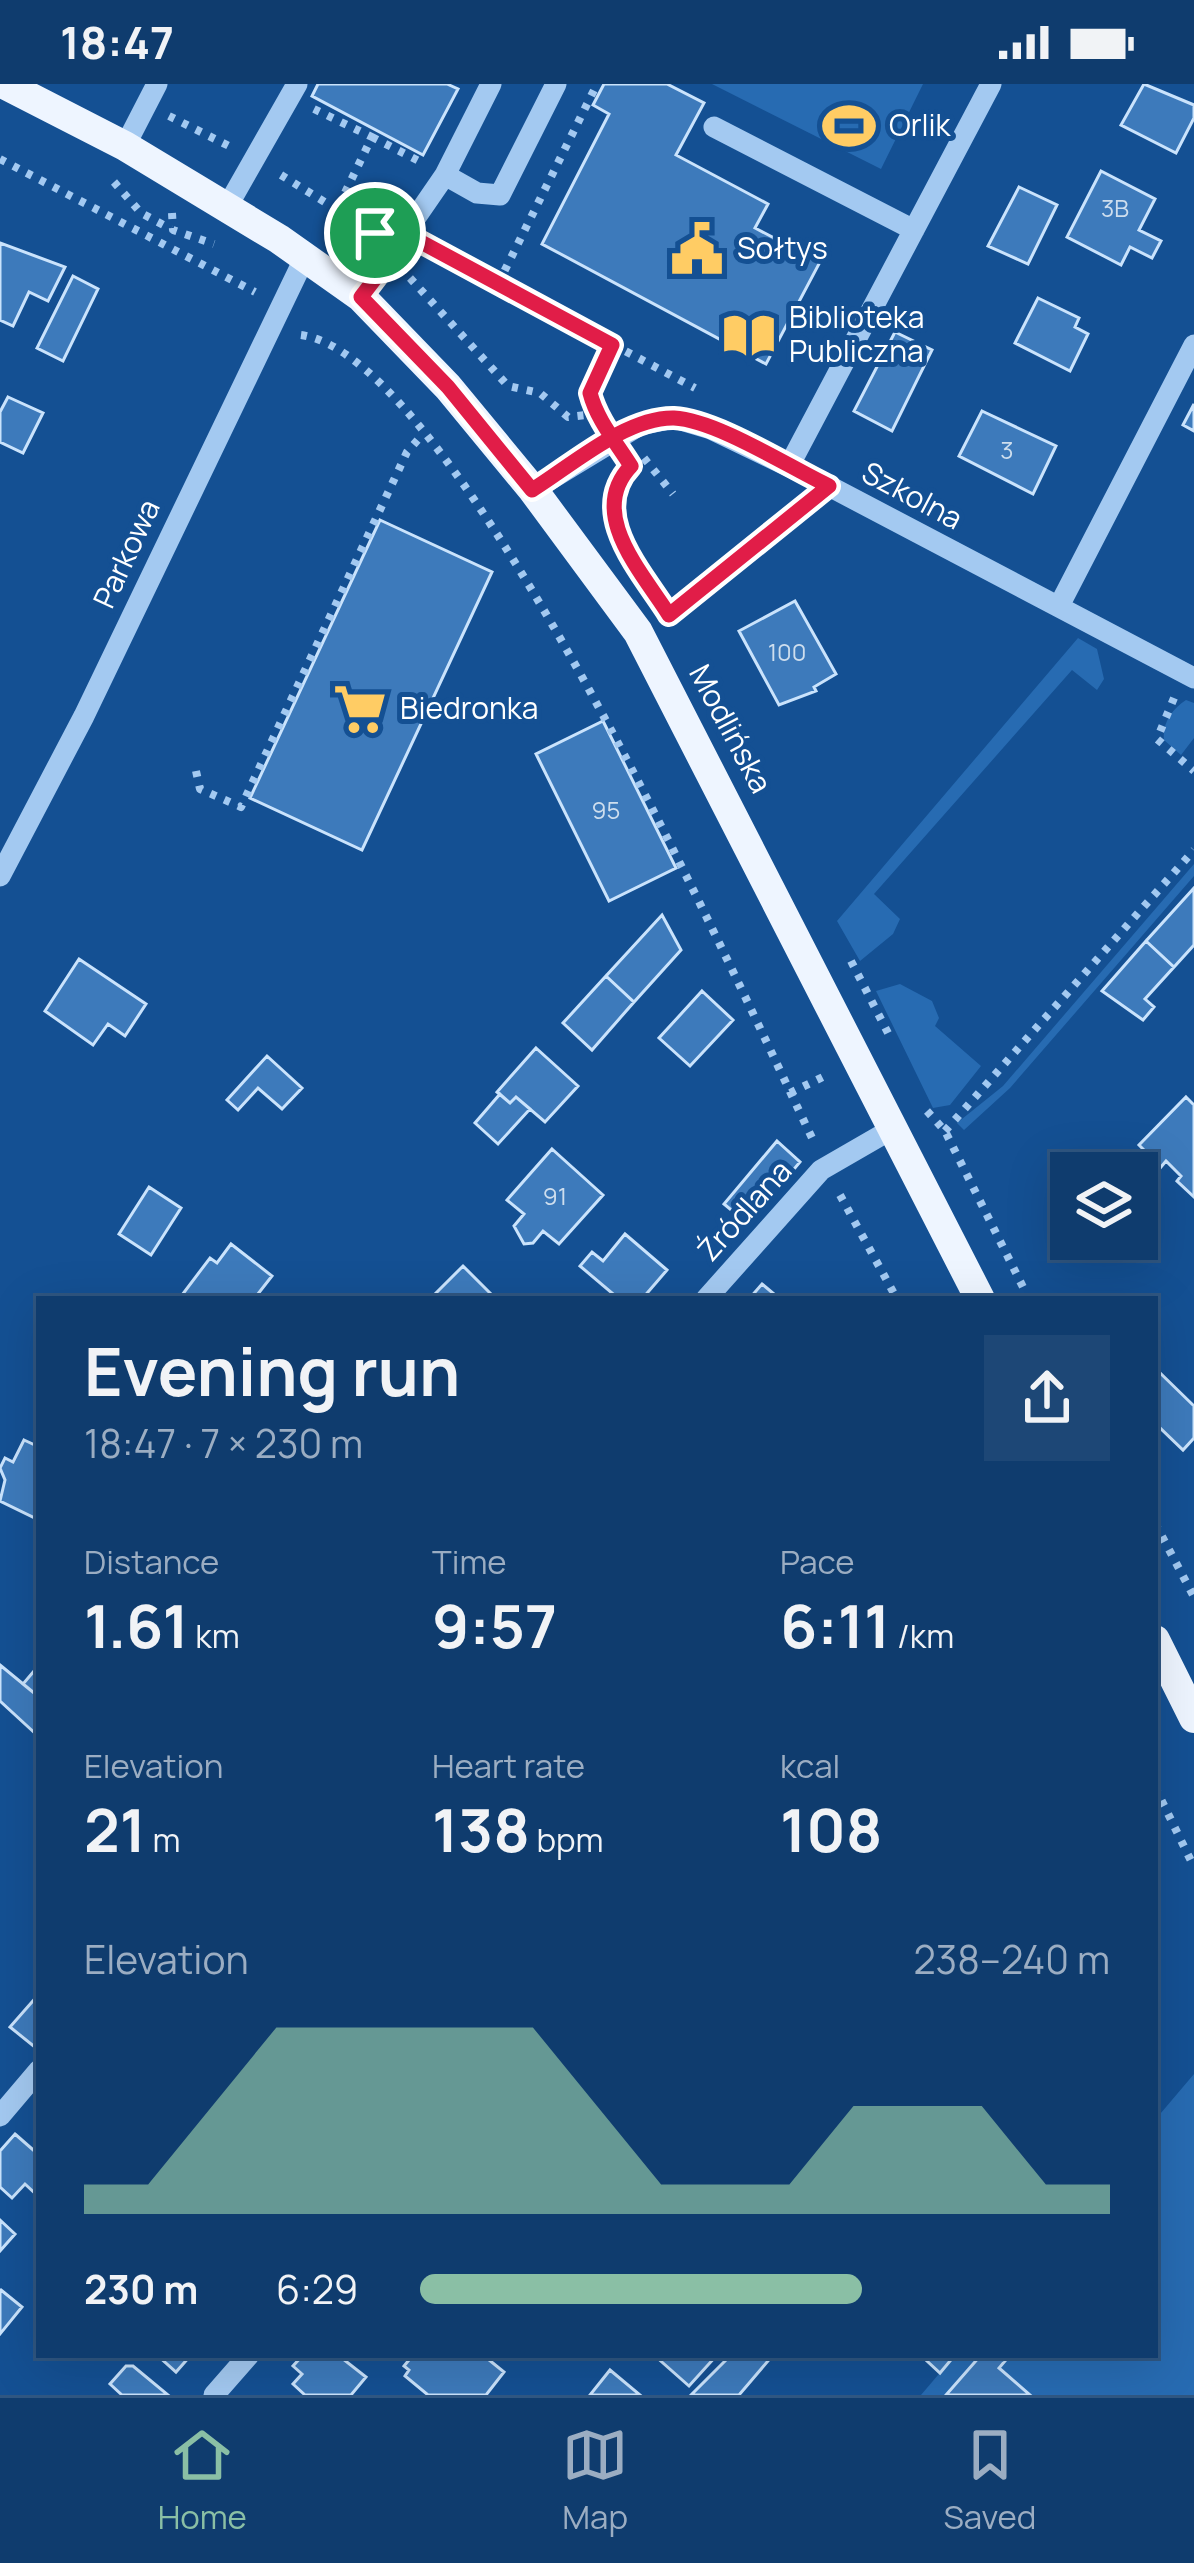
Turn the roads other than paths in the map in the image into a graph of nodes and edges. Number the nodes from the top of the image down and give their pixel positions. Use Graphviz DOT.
graph roads {
  1 [pos="4,84"];
  2 [pos="157,84"];
  3 [pos="491,84"];
  4 [pos="556,84"];
  5 [pos="991,84"];
  6 [pos="294,91"];
  7 [pos="714,127"];
  8 [pos="125,146"];
  9 [pos="446,175"];
  10 [pos="227,207"];
  11 [pos="914,230"];
  12 [pos="305,256"];
  13 [pos="361,297"];
  14 [pos="1194,346"];
  15 [pos="788,466"];
  16 [pos="532,490"];
  17 [pos="1059,606"];
  18 [pos="1191,676"];
  19 [pos="0,876"];
  20 [pos="892,1129"];
  21 [pos="709,1296"];
  22 [pos="978,1296"];
  23 [pos="1158,1646"];
  24 [pos="1194,1718"];
  25 [pos="36,2074"];
  26 [pos="0,2116"];
  27 [pos="246,2358"];
  28 [pos="214,2395"];
  1 -- 8 [label="main road, Modlińska"];
  2 -- 8 [label="street"];
  3 -- 9 [label="street"];
  4 -- 9 [label="street"];
  5 -- 11 [label="street"];
  6 -- 10 [label="street"];
  7 -- 11 [label="street"];
  8 -- 10 [label="main road, Modlińska"];
  9 -- 13 [label="street"];
  10 -- 12 [label="main road, Modlińska"];
  11 -- 15 [label="street"];
  12 -- 13 [label="main road, Modlińska"];
  12 -- 19 [label="street, Parkowa"];
  13 -- 16 [label="main road, Modlińska"];
  14 -- 17 [label="street"];
  15 -- 16 [label="street, Szkolna"];
  15 -- 17 [label="street, Szkolna"];
  16 -- 20 [label="main road, Modlińska"];
  17 -- 18 [label="street, Szkolna"];
  20 -- 21 [label="street, Źródlana"];
  20 -- 22 [label="main road, Modlińska"];
  23 -- 24 [label="main road"];
  25 -- 26 [label="street"];
  27 -- 28 [label="street"];
}
